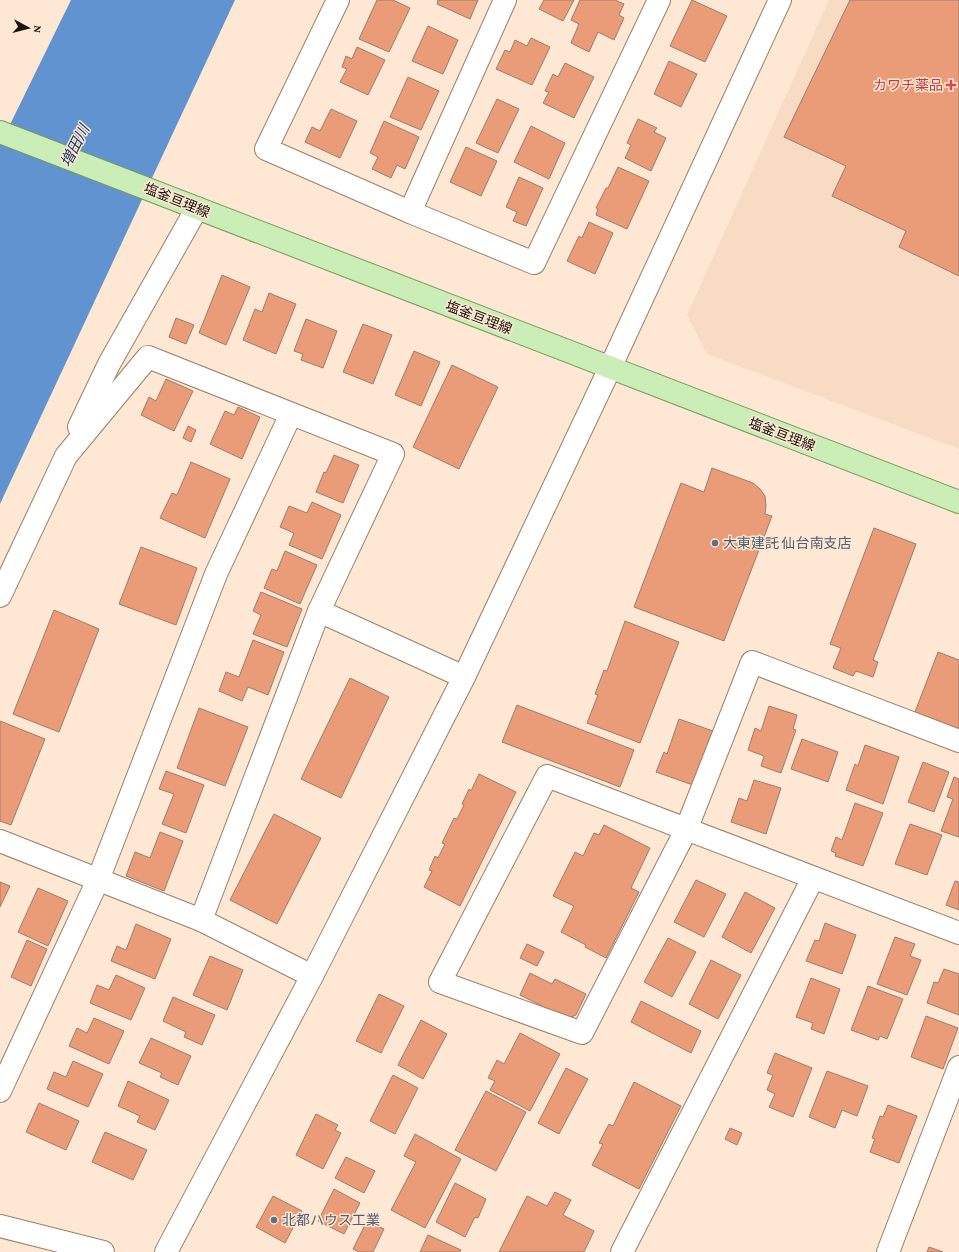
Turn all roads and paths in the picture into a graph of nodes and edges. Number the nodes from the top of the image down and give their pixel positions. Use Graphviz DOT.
graph roads {
  1 [pos="338,0"];
  2 [pos="505,0"];
  3 [pos="659,0"];
  4 [pos="780,0"];
  5 [pos="0,132"];
  6 [pos="191,206"];
  7 [pos="410,212"];
  8 [pos="610,368"];
  9 [pos="291,414"];
  10 [pos="66,456"];
  11 [pos="959,502"];
  12 [pos="0,596"];
  13 [pos="319,611"];
  14 [pos="464,677"];
  15 [pos="959,741"];
  16 [pos="686,830"];
  17 [pos="0,841"];
  18 [pos="813,878"];
  19 [pos="98,880"];
  20 [pos="201,920"];
  21 [pos="959,933"];
  22 [pos="312,976"];
  23 [pos="959,1067"];
  24 [pos="0,1090"];
  25 [pos="0,1226"];
  26 [pos="103,1252"];
  27 [pos="166,1252"];
  28 [pos="622,1252"];
  29 [pos="888,1252"];
  1 -- 7 [label="street"];
  2 -- 7 [label="street"];
  3 -- 7 [label="street"];
  4 -- 8 [label="street"];
  5 -- 6 [label="main road, 塩釜亘理線"];
  6 -- 8 [label="main road, 塩釜亘理線"];
  6 -- 10 [label="street"];
  8 -- 11 [label="main road, 塩釜亘理線"];
  8 -- 14 [label="street"];
  9 -- 10 [label="street"];
  9 -- 13 [label="street"];
  9 -- 19 [label="street"];
  10 -- 12 [label="street"];
  13 -- 14 [label="street"];
  13 -- 20 [label="street"];
  14 -- 22 [label="street"];
  15 -- 16 [label="street"];
  16 -- 16 [label="street"];
  16 -- 18 [label="street"];
  17 -- 19 [label="street"];
  18 -- 21 [label="street"];
  18 -- 28 [label="street"];
  19 -- 20 [label="street"];
  19 -- 24 [label="street"];
  20 -- 22 [label="street"];
  22 -- 27 [label="street"];
  23 -- 29 [label="street"];
  25 -- 26 [label="street"];
}
